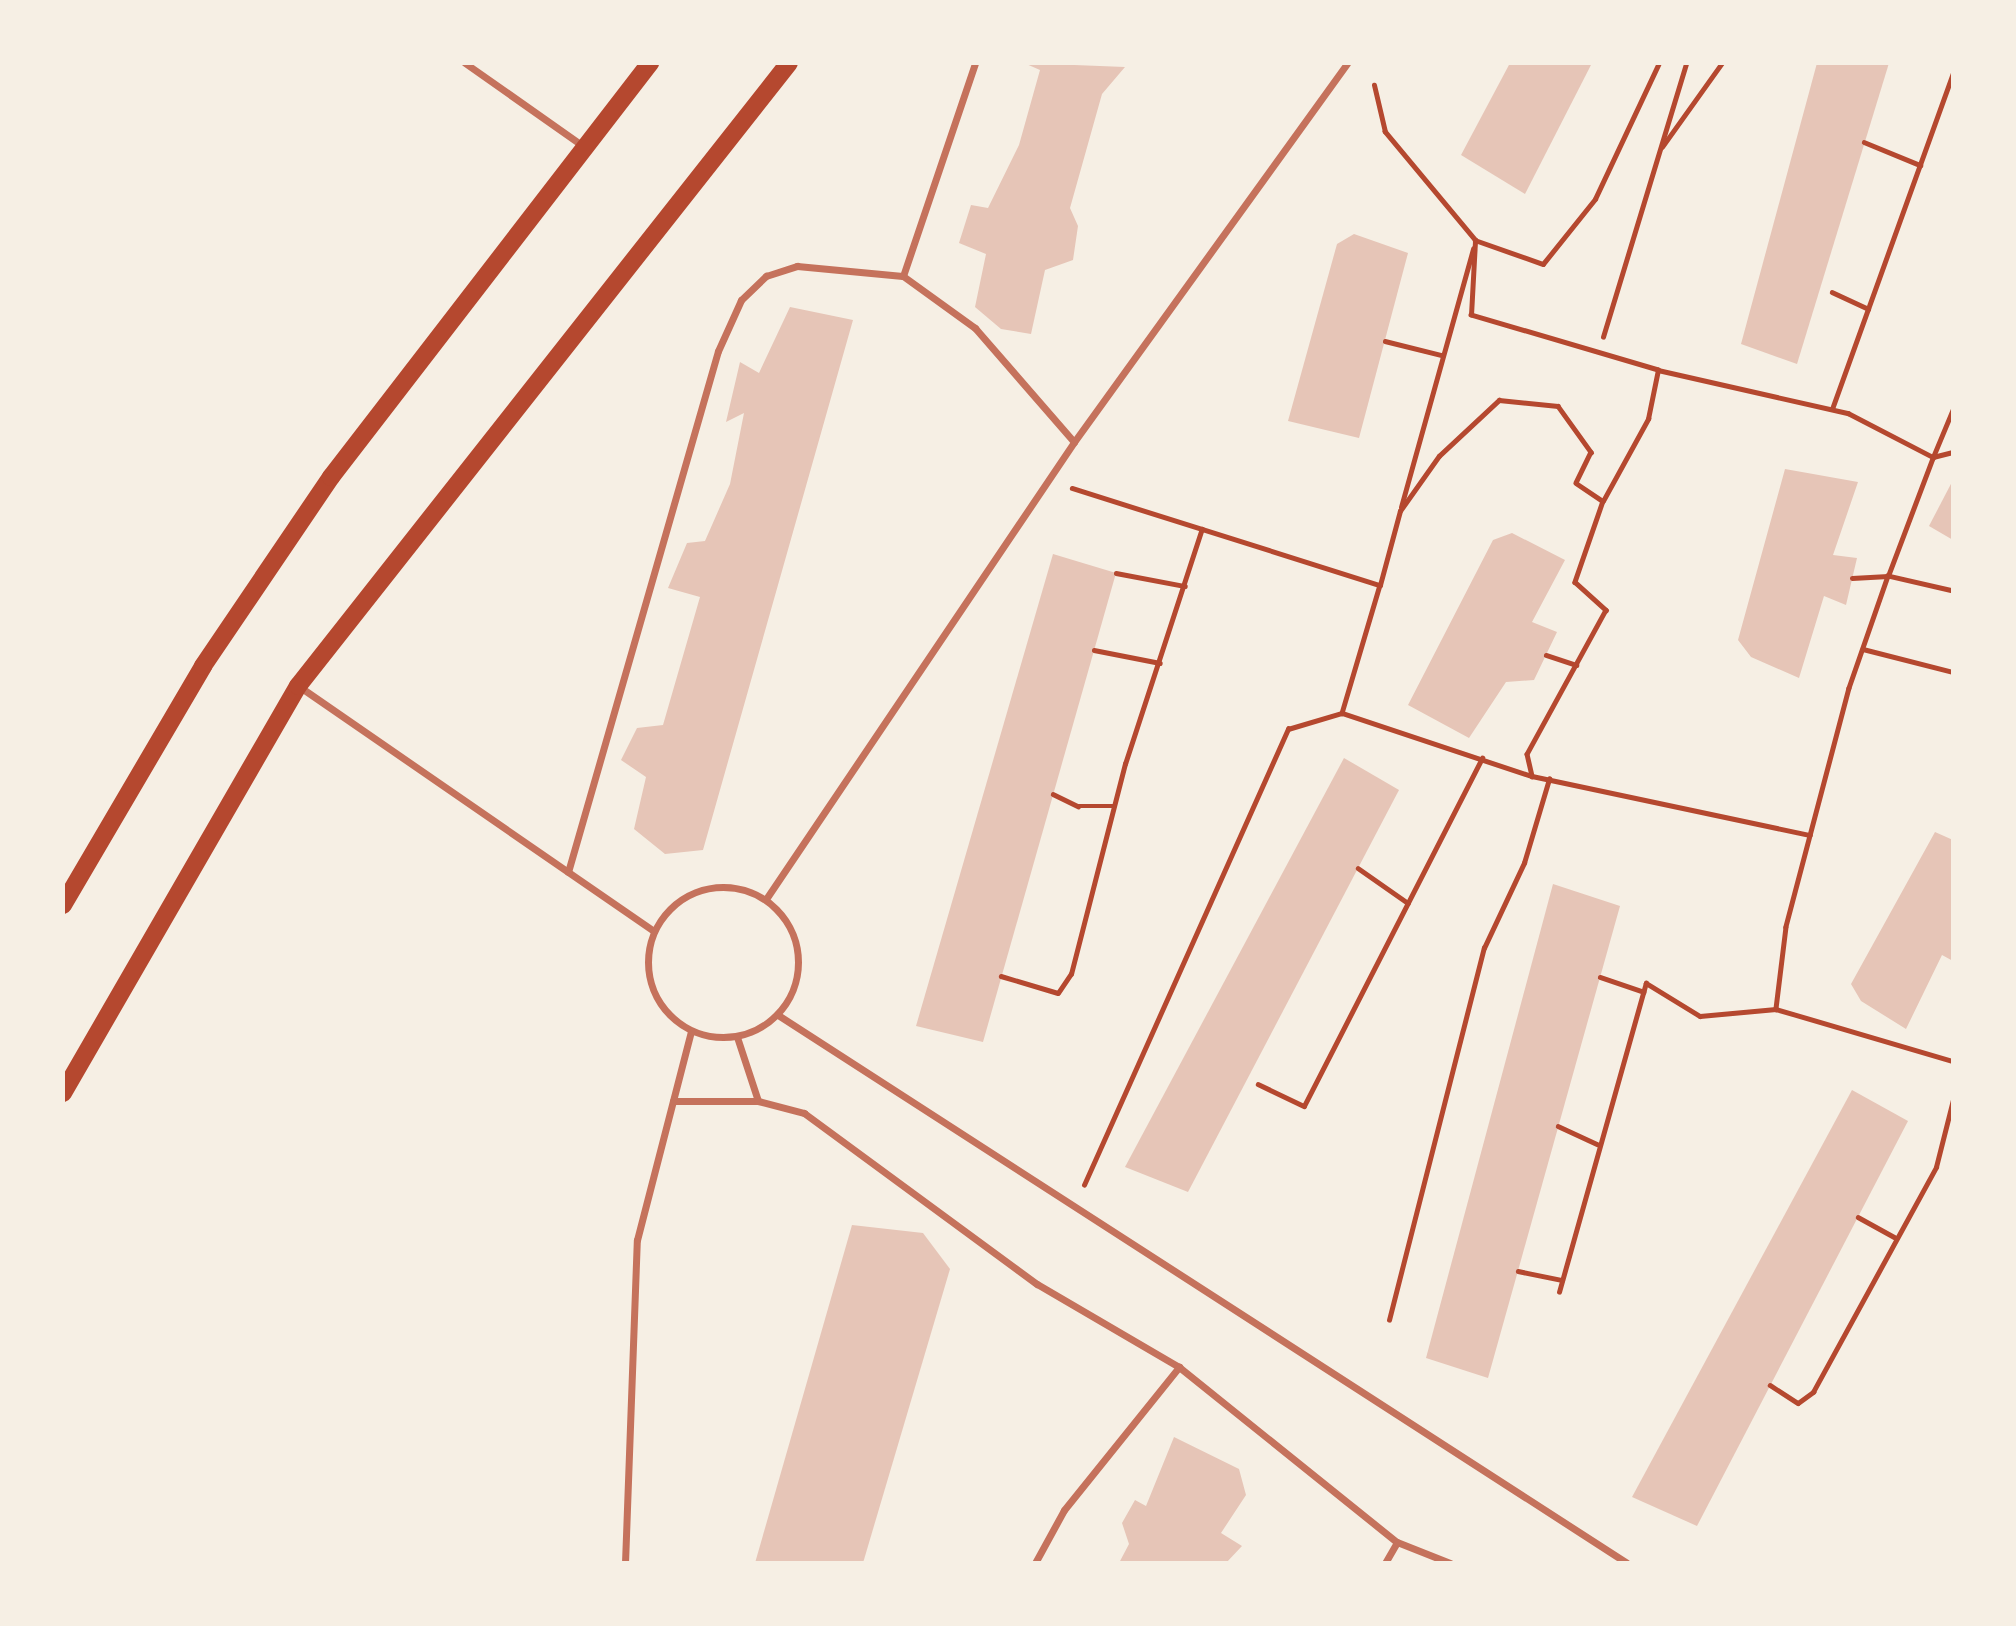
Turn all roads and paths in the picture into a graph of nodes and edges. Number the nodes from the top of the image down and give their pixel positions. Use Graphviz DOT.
graph roads {
  1 [pos="465,63"];
  2 [pos="650,63"];
  3 [pos="789,63"];
  4 [pos="975,63"];
  5 [pos="1659,63"];
  6 [pos="1686,63"];
  7 [pos="1721,63"];
  8 [pos="1345,64"];
  9 [pos="1953,72"];
  10 [pos="1374,85"];
  11 [pos="1864,142"];
  12 [pos="584,147"];
  13 [pos="1660,150"];
  14 [pos="1920,164"];
  15 [pos="1475,240"];
  16 [pos="903,276"];
  17 [pos="1832,292"];
  18 [pos="1868,309"];
  19 [pos="1603,337"];
  20 [pos="1385,341"];
  21 [pos="1441,355"];
  22 [pos="1658,370"];
  23 [pos="1832,409"];
  24 [pos="1953,409"];
  25 [pos="1074,442"];
  26 [pos="1953,452"];
  27 [pos="1933,457"];
  28 [pos="1048,481"];
  29 [pos="1603,500"];
  30 [pos="1400,511"];
  31 [pos="1202,529"];
  32 [pos="1116,573"];
  33 [pos="1888,576"];
  34 [pos="1852,578"];
  35 [pos="1380,585"];
  36 [pos="1185,586"];
  37 [pos="1953,591"];
  38 [pos="1863,649"];
  39 [pos="1094,650"];
  40 [pos="1546,655"];
  41 [pos="1160,663"];
  42 [pos="1576,664"];
  43 [pos="1953,672"];
  44 [pos="298,686"];
  45 [pos="1342,713"];
  46 [pos="1482,758"];
  47 [pos="1532,776"];
  48 [pos="1549,779"];
  49 [pos="1054,794"];
  50 [pos="1114,806"];
  51 [pos="1810,835"];
  52 [pos="1358,868"];
  53 [pos="568,872"];
  54 [pos="766,899"];
  55 [pos="1408,903"];
  56 [pos="63,905"];
  57 [pos="654,931"];
  58 [pos="1002,975"];
  59 [pos="1600,977"];
  60 [pos="1644,992"];
  61 [pos="1776,1009"];
  62 [pos="778,1014"];
  63 [pos="691,1031"];
  64 [pos="737,1037"];
  65 [pos="1953,1061"];
  66 [pos="1258,1084"];
  67 [pos="63,1093"];
  68 [pos="1953,1100"];
  69 [pos="673,1101"];
  70 [pos="758,1101"];
  71 [pos="1558,1126"];
  72 [pos="1597,1144"];
  73 [pos="1075,1207"];
  74 [pos="1858,1217"];
  75 [pos="1896,1238"];
  76 [pos="1518,1270"];
  77 [pos="1562,1280"];
  78 [pos="1559,1292"];
  79 [pos="1389,1320"];
  80 [pos="1179,1367"];
  81 [pos="1770,1385"];
  82 [pos="1396,1542"];
  83 [pos="625,1563"];
  84 [pos="1035,1563"];
  85 [pos="1385,1563"];
  86 [pos="1450,1563"];
  87 [pos="1627,1563"];
  1 -- 12 [label="street"];
  2 -- 12 [label="main road"];
  3 -- 44 [label="main road"];
  4 -- 16 [label="street"];
  5 -- 15 [label="path"];
  6 -- 13 [label="path"];
  7 -- 13 [label="path"];
  8 -- 25 [label="street"];
  9 -- 14 [label="path"];
  10 -- 15 [label="path"];
  11 -- 14 [label="path"];
  12 -- 56 [label="main road"];
  13 -- 19 [label="path"];
  14 -- 18 [label="path"];
  15 -- 21 [label="path"];
  15 -- 22 [label="path"];
  16 -- 25 [label="street"];
  16 -- 53 [label="street"];
  17 -- 18 [label="path"];
  18 -- 23 [label="path"];
  20 -- 21 [label="path"];
  21 -- 30 [label="path"];
  22 -- 23 [label="path"];
  22 -- 29 [label="path"];
  23 -- 27 [label="path"];
  24 -- 27 [label="path"];
  25 -- 28 [label="street"];
  26 -- 27 [label="path"];
  27 -- 33 [label="path"];
  28 -- 31 [label="path"];
  28 -- 54 [label="street"];
  29 -- 30 [label="path"];
  29 -- 42 [label="path"];
  30 -- 35 [label="path"];
  31 -- 35 [label="path"];
  31 -- 36 [label="path"];
  32 -- 36 [label="path"];
  33 -- 34 [label="path"];
  33 -- 37 [label="path"];
  33 -- 38 [label="path"];
  35 -- 45 [label="path"];
  36 -- 41 [label="path"];
  38 -- 43 [label="path"];
  38 -- 51 [label="path"];
  39 -- 41 [label="path"];
  40 -- 42 [label="path"];
  41 -- 50 [label="path"];
  42 -- 47 [label="path"];
  44 -- 53 [label="street"];
  44 -- 67 [label="main road"];
  45 -- 46 [label="path"];
  45 -- 73 [label="path"];
  46 -- 47 [label="path"];
  46 -- 55 [label="path"];
  47 -- 48 [label="path"];
  48 -- 51 [label="path"];
  48 -- 79 [label="path"];
  49 -- 50 [label="path"];
  50 -- 58 [label="path"];
  51 -- 61 [label="path"];
  52 -- 55 [label="path"];
  53 -- 57 [label="street"];
  54 -- 57 [label="street"];
  54 -- 62 [label="street"];
  55 -- 66 [label="path"];
  57 -- 63 [label="street"];
  59 -- 60 [label="path"];
  60 -- 61 [label="path"];
  60 -- 72 [label="path"];
  61 -- 65 [label="path"];
  62 -- 64 [label="street"];
  62 -- 73 [label="street"];
  63 -- 64 [label="street"];
  63 -- 69 [label="street"];
  64 -- 70 [label="street"];
  68 -- 75 [label="path"];
  69 -- 70 [label="street"];
  69 -- 83 [label="street"];
  70 -- 80 [label="street"];
  71 -- 72 [label="path"];
  72 -- 77 [label="path"];
  73 -- 87 [label="street"];
  74 -- 75 [label="path"];
  75 -- 81 [label="path"];
  76 -- 77 [label="path"];
  77 -- 78 [label="path"];
  80 -- 82 [label="street"];
  80 -- 84 [label="street"];
  82 -- 85 [label="street"];
  82 -- 86 [label="street"];
}
